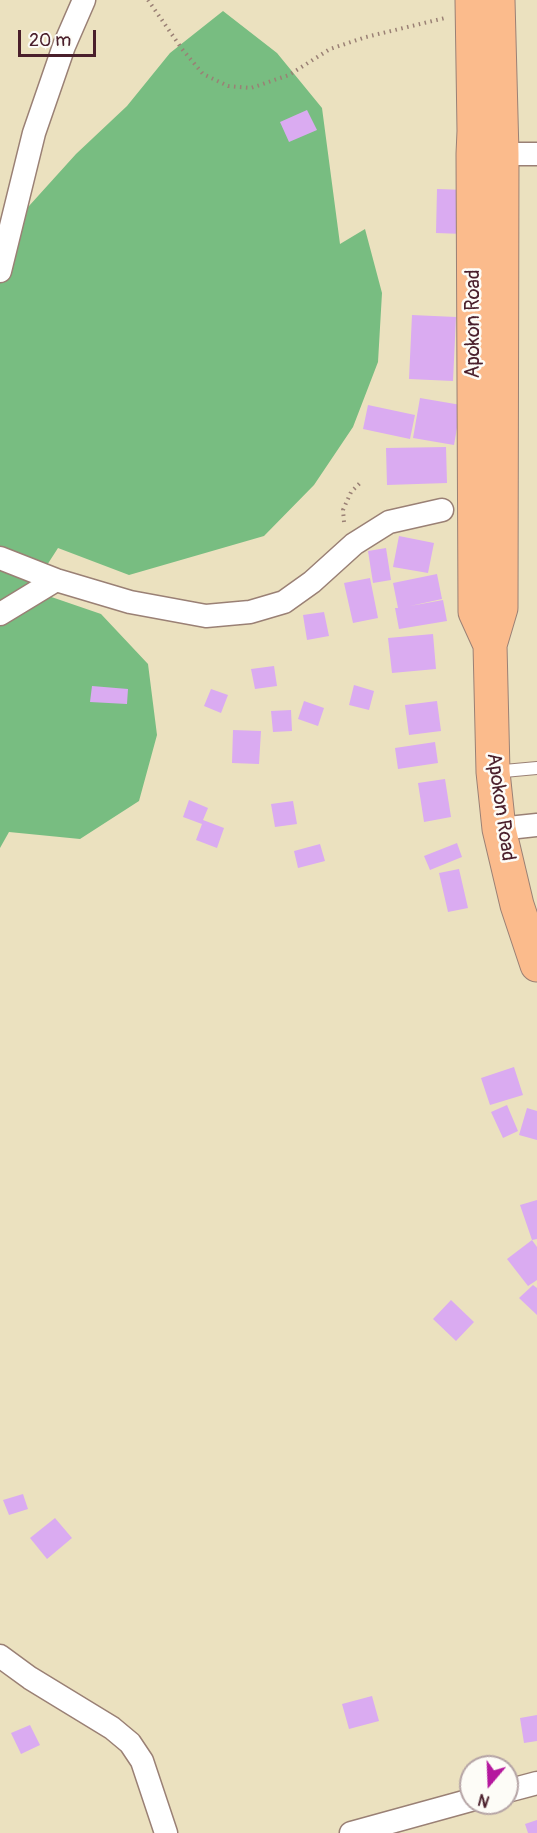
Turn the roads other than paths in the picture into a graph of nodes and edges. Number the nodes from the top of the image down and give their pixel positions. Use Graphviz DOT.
graph roads {
  1 [pos="84,0"];
  2 [pos="481,4"];
  3 [pos="487,154"];
  4 [pos="537,154"];
  5 [pos="0,271"];
  6 [pos="442,510"];
  7 [pos="0,558"];
  8 [pos="56,580"];
  9 [pos="0,614"];
  10 [pos="537,768"];
  11 [pos="493,772"];
  12 [pos="537,825"];
  13 [pos="499,829"];
  14 [pos="537,965"];
  15 [pos="0,1656"];
  16 [pos="537,1783"];
  17 [pos="519,1788"];
  18 [pos="459,1803"];
  19 [pos="166,1833"];
  20 [pos="351,1833"];
  1 -- 5 [label="street"];
  2 -- 3 [label="highway, Apokon Road"];
  3 -- 4 [label="street"];
  3 -- 11 [label="highway, Apokon Road"];
  6 -- 8 [label="street"];
  7 -- 8 [label="street"];
  8 -- 9 [label="street"];
  10 -- 11 [label="lane"];
  11 -- 13 [label="highway, Apokon Road"];
  12 -- 13 [label="street"];
  13 -- 14 [label="highway, Apokon Road"];
  15 -- 19 [label="street"];
  16 -- 17 [label="street"];
  18 -- 20 [label="street"];
}
